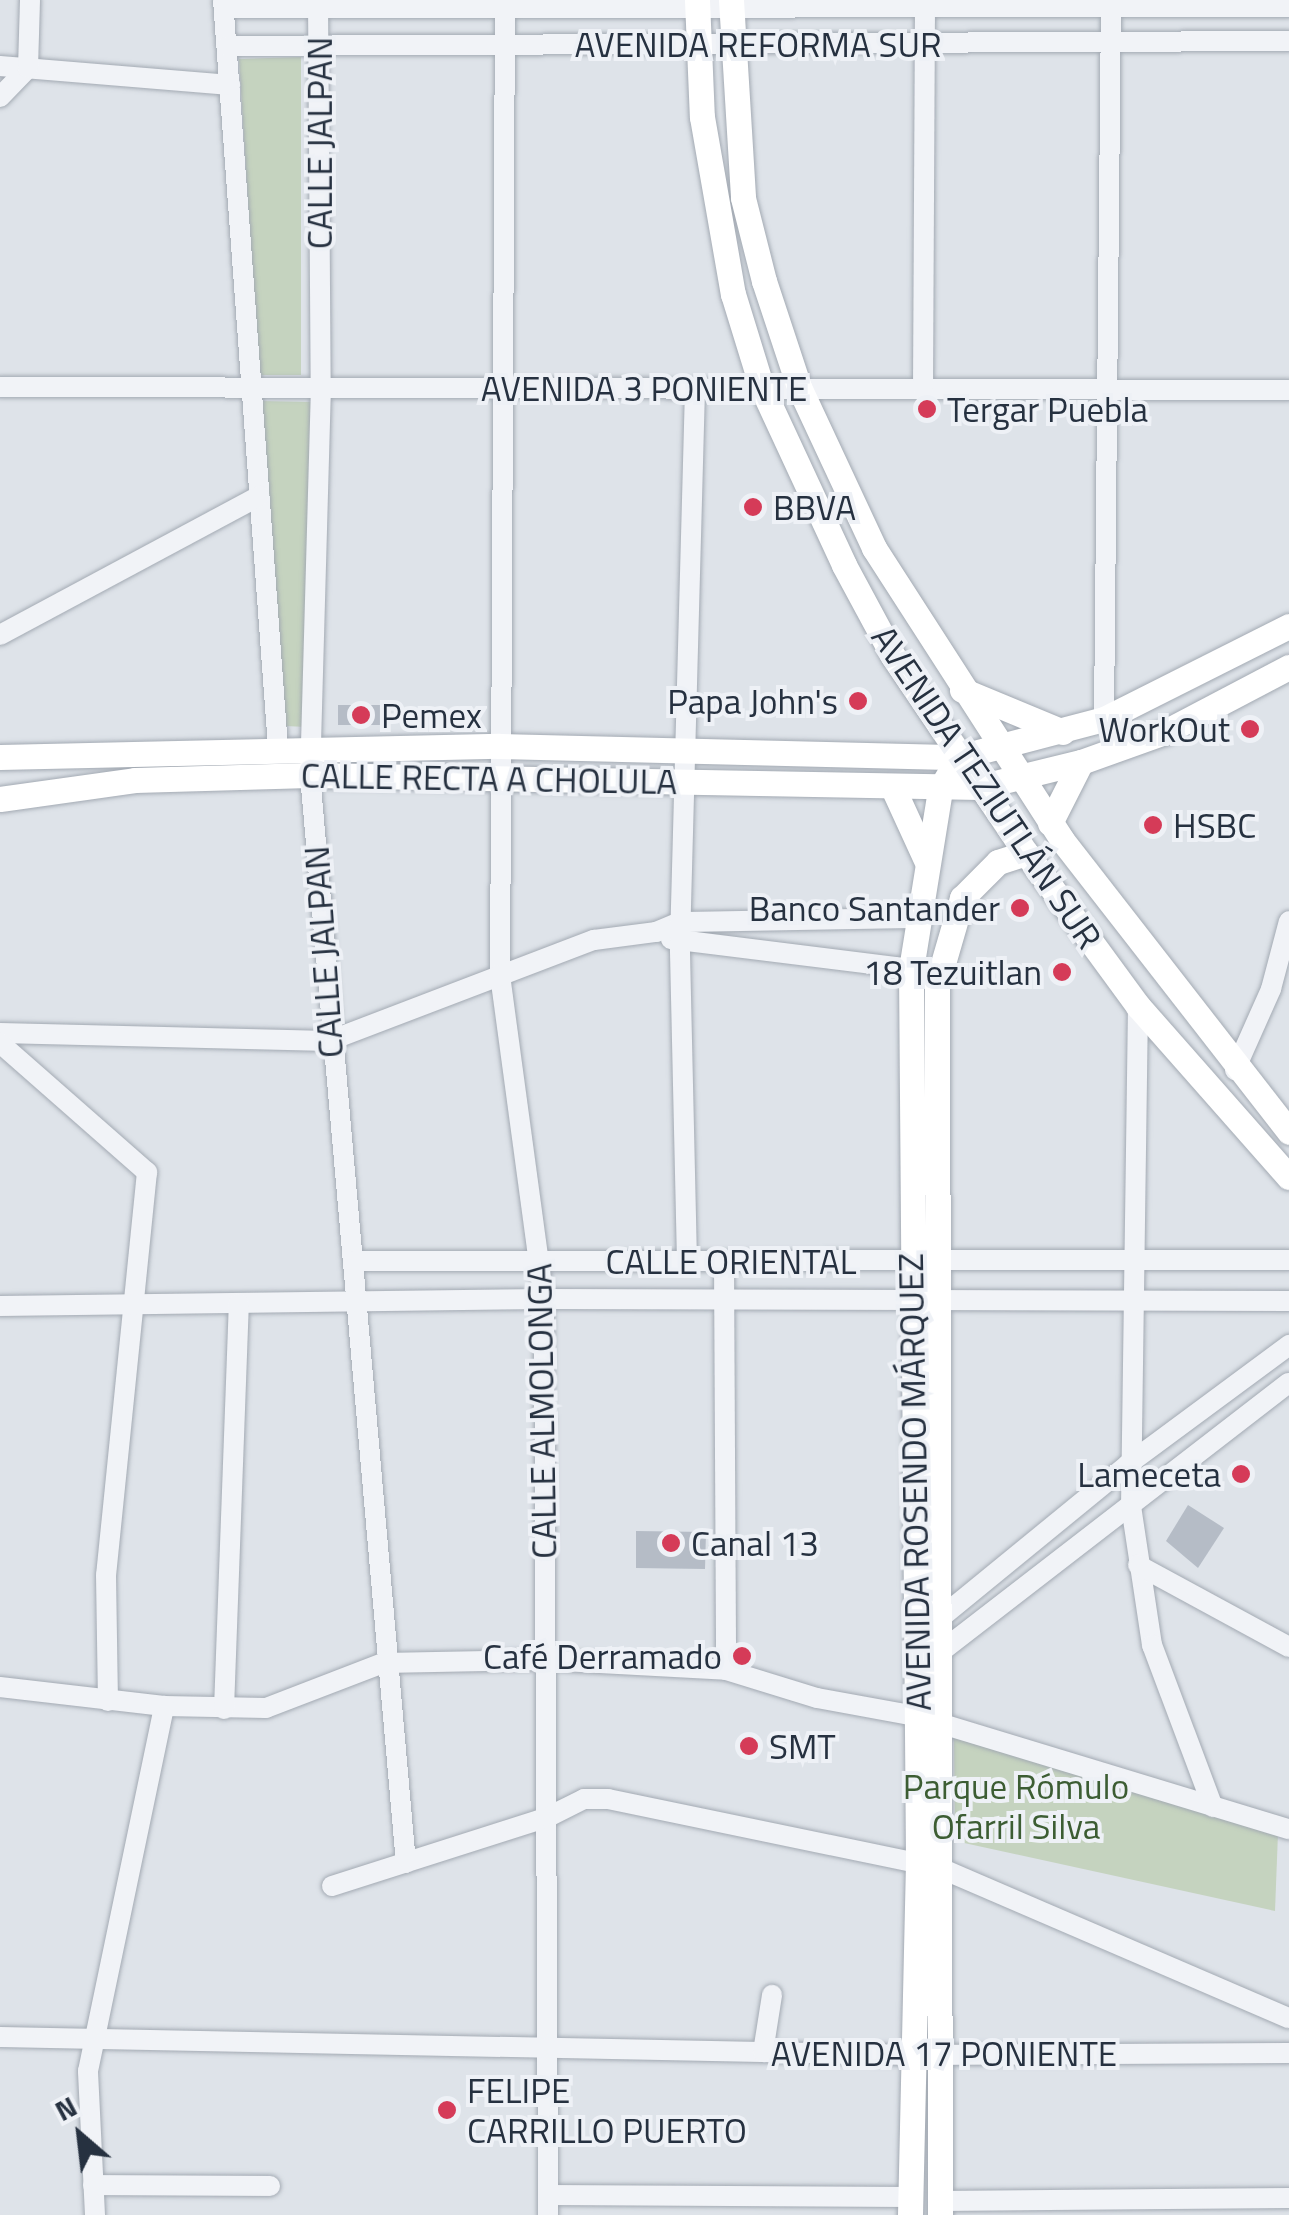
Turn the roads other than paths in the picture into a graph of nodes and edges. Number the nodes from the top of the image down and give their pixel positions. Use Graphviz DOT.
graph roads {
  1 [pos="30,0"];
  2 [pos="318,3"];
  3 [pos="697,3"];
  4 [pos="224,4"];
  5 [pos="731,4"];
  6 [pos="925,4"];
  7 [pos="1110,4"];
  8 [pos="504,5"];
  9 [pos="1289,7"];
  10 [pos="1289,41"];
  11 [pos="1110,42"];
  12 [pos="698,44"];
  13 [pos="730,44"];
  14 [pos="926,44"];
  15 [pos="319,45"];
  16 [pos="227,46"];
  17 [pos="504,46"];
  18 [pos="0,66"];
  19 [pos="28,68"];
  20 [pos="230,85"];
  21 [pos="0,97"];
  22 [pos="251,386"];
  23 [pos="321,386"];
  24 [pos="0,387"];
  25 [pos="799,387"];
  26 [pos="502,388"];
  27 [pos="696,388"];
  28 [pos="762,388"];
  29 [pos="923,388"];
  30 [pos="1109,389"];
  31 [pos="1289,390"];
  32 [pos="259,496"];
  33 [pos="1289,626"];
  34 [pos="0,635"];
  35 [pos="1289,667"];
  36 [pos="961,689"];
  37 [pos="1104,719"];
  38 [pos="1064,732"];
  39 [pos="499,746"];
  40 [pos="278,747"];
  41 [pos="313,747"];
  42 [pos="999,748"];
  43 [pos="687,749"];
  44 [pos="958,756"];
  45 [pos="0,757"];
  46 [pos="1081,762"];
  47 [pos="310,775"];
  48 [pos="500,777"];
  49 [pos="1018,778"];
  50 [pos="686,781"];
  51 [pos="979,787"];
  52 [pos="893,788"];
  53 [pos="940,789"];
  54 [pos="0,799"];
  55 [pos="1050,823"];
  56 [pos="1026,853"];
  57 [pos="927,861"];
  58 [pos="916,918"];
  59 [pos="680,922"];
  60 [pos="1289,922"];
  61 [pos="656,932"];
  62 [pos="680,944"];
  63 [pos="911,969"];
  64 [pos="500,975"];
  65 [pos="938,984"];
  66 [pos="1138,1006"];
  67 [pos="0,1033"];
  68 [pos="328,1041"];
  69 [pos="0,1042"];
  70 [pos="1235,1070"];
  71 [pos="1289,1132"];
  72 [pos="1289,1177"];
  73 [pos="912,1260"];
  74 [pos="1131,1260"];
  75 [pos="1289,1260"];
  76 [pos="354,1261"];
  77 [pos="541,1261"];
  78 [pos="688,1261"];
  79 [pos="724,1261"];
  80 [pos="940,1261"];
  81 [pos="356,1299"];
  82 [pos="544,1299"];
  83 [pos="725,1299"];
  84 [pos="939,1300"];
  85 [pos="911,1301"];
  86 [pos="1132,1301"];
  87 [pos="1289,1301"];
  88 [pos="136,1302"];
  89 [pos="240,1303"];
  90 [pos="0,1306"];
  91 [pos="1289,1345"];
  92 [pos="1289,1384"];
  93 [pos="1128,1464"];
  94 [pos="1131,1506"];
  95 [pos="1138,1565"];
  96 [pos="940,1619"];
  97 [pos="916,1637"];
  98 [pos="1289,1647"];
  99 [pos="940,1653"];
  100 [pos="544,1660"];
  101 [pos="384,1663"];
  102 [pos="726,1670"];
  103 [pos="916,1671"];
  104 [pos="0,1687"];
  105 [pos="108,1701"];
  106 [pos="164,1706"];
  107 [pos="224,1708"];
  108 [pos="928,1720"];
  109 [pos="1213,1807"];
  110 [pos="548,1817"];
  111 [pos="1289,1830"];
  112 [pos="406,1863"];
  113 [pos="929,1865"];
  114 [pos="332,1886"];
  115 [pos="772,1995"];
  116 [pos="1289,2018"];
  117 [pos="0,2037"];
  118 [pos="95,2038"];
  119 [pos="550,2048"];
  120 [pos="763,2052"];
  121 [pos="1289,2053"];
  122 [pos="912,2055"];
  123 [pos="940,2055"];
  124 [pos="93,2185"];
  125 [pos="270,2186"];
  126 [pos="1289,2198"];
  127 [pos="548,2205"];
  128 [pos="910,2206"];
  129 [pos="940,2208"];
  130 [pos="94,2215"];
  1 -- 19 [label="street"];
  2 -- 4 [label="street, AVENIDA REFORMA SUR"];
  2 -- 8 [label="street, AVENIDA REFORMA SUR"];
  2 -- 15 [label="street, CALLE JALPAN"];
  3 -- 5 [label="street, AVENIDA REFORMA SUR"];
  3 -- 8 [label="street, AVENIDA REFORMA SUR"];
  3 -- 12 [label="main road, AVENIDA TEZIUTLÁN SUR"];
  4 -- 16 [label="street"];
  5 -- 6 [label="street, AVENIDA REFORMA SUR"];
  5 -- 13 [label="main road, AVENIDA TEZIUTLÁN SUR"];
  6 -- 7 [label="street, AVENIDA REFORMA SUR"];
  6 -- 14 [label="street"];
  7 -- 9 [label="street, AVENIDA REFORMA SUR"];
  7 -- 11 [label="street"];
  8 -- 17 [label="street, CALLE ALMOLONGA"];
  10 -- 11 [label="street, AVENIDA REFORMA SUR"];
  11 -- 14 [label="street, AVENIDA REFORMA SUR"];
  11 -- 30 [label="street"];
  12 -- 13 [label="street, AVENIDA REFORMA SUR"];
  12 -- 17 [label="street, AVENIDA REFORMA SUR"];
  12 -- 28 [label="main road, AVENIDA TEZIUTLÁN SUR"];
  13 -- 14 [label="street, AVENIDA REFORMA SUR"];
  13 -- 25 [label="main road, AVENIDA TEZIUTLÁN SUR"];
  14 -- 29 [label="street"];
  15 -- 16 [label="street, AVENIDA REFORMA SUR"];
  15 -- 17 [label="street, AVENIDA REFORMA SUR"];
  15 -- 23 [label="street, CALLE JALPAN"];
  16 -- 20 [label="street"];
  17 -- 26 [label="street, CALLE ALMOLONGA"];
  18 -- 19 [label="street"];
  19 -- 20 [label="street"];
  19 -- 21 [label="street"];
  20 -- 22 [label="street"];
  22 -- 23 [label="street, AVENIDA 3 PONIENTE"];
  22 -- 24 [label="street, AVENIDA 3 PONIENTE"];
  22 -- 32 [label="street"];
  23 -- 26 [label="street, AVENIDA 3 PONIENTE"];
  23 -- 41 [label="street, CALLE JALPAN"];
  25 -- 28 [label="street, AVENIDA 3 PONIENTE"];
  25 -- 29 [label="street, AVENIDA 3 PONIENTE"];
  25 -- 36 [label="main road, AVENIDA TEZIUTLÁN SUR"];
  26 -- 27 [label="street, AVENIDA 3 PONIENTE"];
  26 -- 39 [label="street, CALLE ALMOLONGA"];
  27 -- 28 [label="street, AVENIDA 3 PONIENTE"];
  27 -- 43 [label="street"];
  28 -- 44 [label="main road, AVENIDA TEZIUTLÁN SUR"];
  29 -- 30 [label="street, AVENIDA 3 PONIENTE"];
  30 -- 31 [label="street, AVENIDA 3 PONIENTE"];
  30 -- 37 [label="street"];
  32 -- 34 [label="street"];
  32 -- 40 [label="street"];
  33 -- 37 [label="main road, CALLE RECTA A CHOLULA"];
  35 -- 46 [label="main road, CALLE RECTA A CHOLULA"];
  36 -- 38 [label="main road"];
  36 -- 42 [label="main road, AVENIDA TEZIUTLÁN SUR"];
  37 -- 38 [label="main road, CALLE RECTA A CHOLULA"];
  38 -- 42 [label="main road, CALLE RECTA A CHOLULA"];
  39 -- 41 [label="main road, CALLE RECTA A CHOLULA"];
  39 -- 43 [label="main road, CALLE RECTA A CHOLULA"];
  39 -- 48 [label="street, CALLE ALMOLONGA"];
  40 -- 41 [label="main road, CALLE RECTA A CHOLULA"];
  40 -- 45 [label="main road, CALLE RECTA A CHOLULA"];
  41 -- 47 [label="street, CALLE JALPAN"];
  42 -- 44 [label="main road, CALLE RECTA A CHOLULA"];
  42 -- 49 [label="main road, AVENIDA TEZIUTLÁN SUR"];
  43 -- 44 [label="main road, CALLE RECTA A CHOLULA"];
  43 -- 50 [label="street"];
  44 -- 51 [label="main road, AVENIDA TEZIUTLÁN SUR"];
  44 -- 53 [label="main road, AVENIDA ROSENDO MÁRQUEZ"];
  46 -- 49 [label="main road, CALLE RECTA A CHOLULA"];
  46 -- 55 [label="main road"];
  47 -- 48 [label="main road, CALLE RECTA A CHOLULA"];
  47 -- 54 [label="main road, CALLE RECTA A CHOLULA"];
  47 -- 68 [label="street, CALLE JALPAN"];
  48 -- 50 [label="main road, CALLE RECTA A CHOLULA"];
  48 -- 64 [label="street, CALLE ALMOLONGA"];
  49 -- 51 [label="main road, CALLE RECTA A CHOLULA"];
  49 -- 55 [label="main road, AVENIDA TEZIUTLÁN SUR"];
  50 -- 52 [label="main road, CALLE RECTA A CHOLULA"];
  50 -- 59 [label="street"];
  51 -- 53 [label="main road, CALLE RECTA A CHOLULA"];
  51 -- 56 [label="main road, AVENIDA TEZIUTLÁN SUR"];
  52 -- 53 [label="main road, CALLE RECTA A CHOLULA"];
  52 -- 57 [label="main road"];
  53 -- 57 [label="main road, AVENIDA ROSENDO MÁRQUEZ"];
  55 -- 70 [label="main road, AVENIDA TEZIUTLÁN SUR"];
  56 -- 65 [label="main road, AVENIDA ROSENDO MÁRQUEZ"];
  56 -- 66 [label="main road, AVENIDA TEZIUTLÁN SUR"];
  57 -- 58 [label="main road, AVENIDA ROSENDO MÁRQUEZ"];
  58 -- 59 [label="street"];
  58 -- 63 [label="main road, AVENIDA ROSENDO MÁRQUEZ"];
  59 -- 61 [label="street"];
  59 -- 62 [label="street"];
  60 -- 70 [label="street"];
  61 -- 62 [label="street"];
  61 -- 64 [label="street"];
  62 -- 63 [label="street"];
  62 -- 78 [label="street"];
  63 -- 65 [label="street"];
  63 -- 73 [label="main road, AVENIDA ROSENDO MÁRQUEZ"];
  64 -- 68 [label="street"];
  64 -- 77 [label="street, CALLE ALMOLONGA"];
  65 -- 80 [label="main road, AVENIDA ROSENDO MÁRQUEZ"];
  66 -- 72 [label="main road, AVENIDA TEZIUTLÁN SUR"];
  66 -- 74 [label="street"];
  67 -- 68 [label="street"];
  68 -- 76 [label="street, CALLE JALPAN"];
  69 -- 88 [label="street"];
  70 -- 71 [label="main road, AVENIDA TEZIUTLÁN SUR"];
  73 -- 79 [label="street, CALLE ORIENTAL"];
  73 -- 80 [label="street, CALLE ORIENTAL"];
  73 -- 85 [label="main road, AVENIDA ROSENDO MÁRQUEZ"];
  74 -- 75 [label="street, CALLE ORIENTAL"];
  74 -- 80 [label="street, CALLE ORIENTAL"];
  74 -- 86 [label="street"];
  76 -- 77 [label="street, CALLE ORIENTAL"];
  76 -- 81 [label="street, CALLE JALPAN"];
  77 -- 78 [label="street, CALLE ORIENTAL"];
  77 -- 82 [label="street, CALLE ALMOLONGA"];
  78 -- 79 [label="street, CALLE ORIENTAL"];
  79 -- 83 [label="street"];
  80 -- 84 [label="main road, AVENIDA ROSENDO MÁRQUEZ"];
  81 -- 82 [label="street, CALLE ORIENTAL"];
  81 -- 89 [label="street, CALLE ORIENTAL"];
  81 -- 101 [label="street, CALLE JALPAN"];
  82 -- 83 [label="street, CALLE ORIENTAL"];
  82 -- 100 [label="street, CALLE ALMOLONGA"];
  83 -- 85 [label="street, CALLE ORIENTAL"];
  83 -- 102 [label="street"];
  84 -- 85 [label="street, CALLE ORIENTAL"];
  84 -- 86 [label="street, CALLE ORIENTAL"];
  84 -- 96 [label="main road, AVENIDA ROSENDO MÁRQUEZ"];
  85 -- 97 [label="main road, AVENIDA ROSENDO MÁRQUEZ"];
  86 -- 87 [label="street, CALLE ORIENTAL"];
  86 -- 93 [label="street"];
  88 -- 89 [label="street, CALLE ORIENTAL"];
  88 -- 90 [label="street, CALLE ORIENTAL"];
  88 -- 105 [label="street"];
  89 -- 107 [label="street"];
  91 -- 93 [label="street"];
  92 -- 94 [label="street"];
  93 -- 94 [label="street"];
  93 -- 96 [label="street"];
  94 -- 95 [label="street"];
  94 -- 99 [label="street"];
  95 -- 98 [label="street"];
  95 -- 109 [label="street"];
  96 -- 97 [label="street"];
  96 -- 99 [label="main road, AVENIDA ROSENDO MÁRQUEZ"];
  97 -- 103 [label="main road, AVENIDA ROSENDO MÁRQUEZ"];
  99 -- 103 [label="street"];
  99 -- 108 [label="main road, AVENIDA ROSENDO MÁRQUEZ"];
  100 -- 101 [label="street"];
  100 -- 102 [label="street"];
  100 -- 110 [label="street, CALLE ALMOLONGA"];
  101 -- 107 [label="street"];
  101 -- 112 [label="street, CALLE JALPAN"];
  102 -- 108 [label="street"];
  103 -- 108 [label="main road, AVENIDA ROSENDO MÁRQUEZ"];
  104 -- 105 [label="street"];
  105 -- 106 [label="street"];
  106 -- 107 [label="street"];
  106 -- 118 [label="street"];
  108 -- 109 [label="street"];
  108 -- 113 [label="main road, AVENIDA ROSENDO MÁRQUEZ"];
  109 -- 111 [label="street"];
  110 -- 112 [label="street"];
  110 -- 113 [label="street"];
  110 -- 119 [label="street, CALLE ALMOLONGA"];
  112 -- 114 [label="street"];
  113 -- 116 [label="street"];
  113 -- 122 [label="main road, AVENIDA ROSENDO MÁRQUEZ"];
  113 -- 123 [label="main road, AVENIDA ROSENDO MÁRQUEZ"];
  115 -- 120 [label="street"];
  117 -- 118 [label="street, AVENIDA 17 PONIENTE"];
  118 -- 119 [label="street, AVENIDA 17 PONIENTE"];
  118 -- 124 [label="street"];
  119 -- 120 [label="street, AVENIDA 17 PONIENTE"];
  119 -- 127 [label="street, CALLE ALMOLONGA"];
  120 -- 122 [label="street, AVENIDA 17 PONIENTE"];
  121 -- 123 [label="street, AVENIDA 17 PONIENTE"];
  122 -- 123 [label="street, AVENIDA 17 PONIENTE"];
  122 -- 128 [label="main road, AVENIDA ROSENDO MÁRQUEZ"];
  123 -- 129 [label="main road, AVENIDA ROSENDO MÁRQUEZ"];
  124 -- 125 [label="street"];
  124 -- 130 [label="street"];
  126 -- 129 [label="street"];
  127 -- 128 [label="street"];
}
